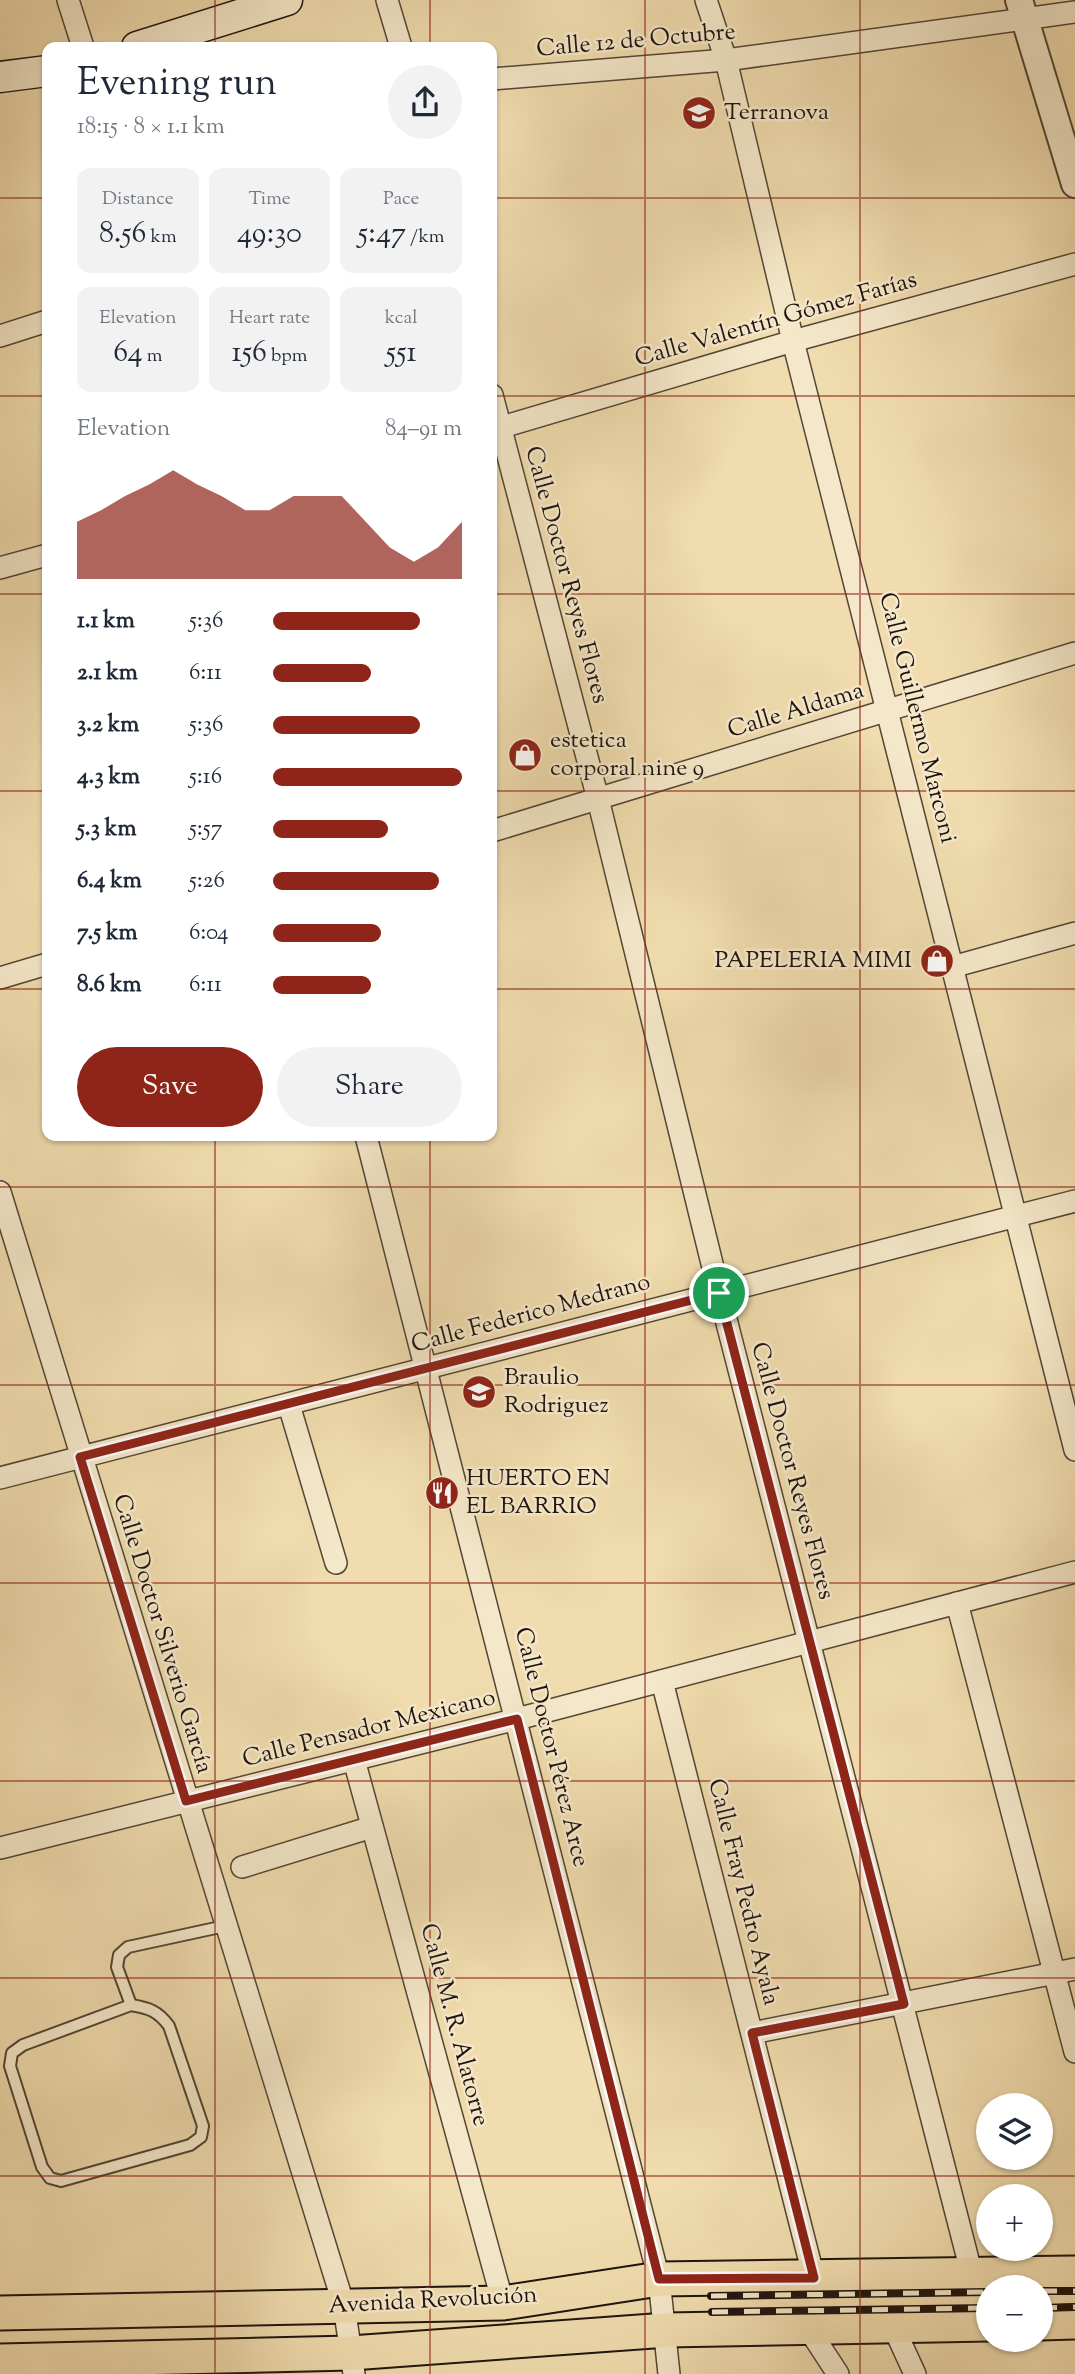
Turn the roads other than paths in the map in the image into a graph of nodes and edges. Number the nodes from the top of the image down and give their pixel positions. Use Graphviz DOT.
graph roads {
  1 [pos="68,0"];
  2 [pos="288,0"];
  3 [pos="387,0"];
  4 [pos="706,0"];
  5 [pos="1022,10"];
  6 [pos="1075,12"];
  7 [pos="81,42"];
  8 [pos="157,42"];
  9 [pos="400,42"];
  10 [pos="726,60"];
  11 [pos="42,72"];
  12 [pos="0,77"];
  13 [pos="497,79"];
  14 [pos="1075,184"];
  15 [pos="1075,264"];
  16 [pos="42,323"];
  17 [pos="0,336"];
  18 [pos="793,341"];
  19 [pos="497,429"];
  20 [pos="497,433"];
  21 [pos="42,556"];
  22 [pos="0,568"];
  23 [pos="1075,653"];
  24 [pos="888,711"];
  25 [pos="598,799"];
  26 [pos="497,829"];
  27 [pos="1075,933"];
  28 [pos="42,965"];
  29 [pos="953,967"];
  30 [pos="0,978"];
  31 [pos="367,1141"];
  32 [pos="0,1192"];
  33 [pos="1075,1201"];
  34 [pos="1016,1216"];
  35 [pos="719,1293"];
  36 [pos="426,1368"];
  37 [pos="289,1405"];
  38 [pos="1075,1450"];
  39 [pos="80,1457"];
  40 [pos="0,1478"];
  41 [pos="336,1563"];
  42 [pos="1075,1572"];
  43 [pos="957,1603"];
  44 [pos="809,1642"];
  45 [pos="662,1681"];
  46 [pos="517,1719"];
  47 [pos="354,1760"];
  48 [pos="186,1801"];
  49 [pos="372,1827"];
  50 [pos="0,1848"];
  51 [pos="242,1867"];
  52 [pos="225,1926"];
  53 [pos="1065,1971"];
  54 [pos="904,2004"];
  55 [pos="131,2005"];
  56 [pos="752,2033"];
  57 [pos="1075,2052"];
  58 [pos="1075,2273"];
  59 [pos="972,2275"];
  60 [pos="814,2278"];
  61 [pos="659,2279"];
  62 [pos="503,2304"];
  63 [pos="344,2306"];
  64 [pos="0,2313"];
  65 [pos="1075,2322"];
  66 [pos="1053,2323"];
  67 [pos="976,2324"];
  68 [pos="893,2326"];
  69 [pos="808,2329"];
  70 [pos="667,2330"];
  71 [pos="0,2361"];
  72 [pos="352,2364"];
  73 [pos="241,2365"];
  74 [pos="54,2367"];
  75 [pos="669,2374"];
  76 [pos="838,2374"];
  77 [pos="915,2374"];
  1 -- 7 [label="street"];
  2 -- 8 [label="main road"];
  3 -- 9 [label="street"];
  4 -- 10 [label="street, Calle Guillermo Marconi"];
  5 -- 6 [label="street, Calle 12 de Octubre"];
  5 -- 10 [label="street, Calle 12 de Octubre"];
  5 -- 14 [label="street"];
  10 -- 13 [label="street, Calle 12 de Octubre"];
  10 -- 18 [label="street, Calle Guillermo Marconi"];
  11 -- 12 [label="main road"];
  15 -- 18 [label="street, Calle Valentín Gómez Farías"];
  16 -- 17 [label="street"];
  18 -- 19 [label="street, Calle Valentín Gómez Farías"];
  18 -- 24 [label="street, Calle Guillermo Marconi"];
  20 -- 25 [label="street, Calle Doctor Reyes Flores"];
  21 -- 22 [label="street"];
  23 -- 24 [label="street, Calle Aldama"];
  24 -- 25 [label="street, Calle Aldama"];
  24 -- 29 [label="street, Calle Guillermo Marconi"];
  25 -- 26 [label="street, Calle Aldama"];
  25 -- 35 [label="street, Calle Doctor Reyes Flores"];
  27 -- 29 [label="street"];
  28 -- 30 [label="street"];
  29 -- 34 [label="street, Calle Guillermo Marconi"];
  31 -- 36 [label="street, Calle Doctor Pérez Arce"];
  32 -- 39 [label="street, Calle Doctor Silverio García"];
  33 -- 34 [label="street, Calle Federico Medrano"];
  34 -- 35 [label="street, Calle Federico Medrano"];
  34 -- 38 [label="street, Calle Guillermo Marconi"];
  35 -- 36 [label="street, Calle Federico Medrano"];
  35 -- 44 [label="street, Calle Doctor Reyes Flores"];
  36 -- 37 [label="street, Calle Federico Medrano"];
  36 -- 46 [label="street, Calle Doctor Pérez Arce"];
  37 -- 39 [label="street, Calle Federico Medrano"];
  37 -- 41 [label="street"];
  39 -- 40 [label="street, Calle Federico Medrano"];
  39 -- 48 [label="street, Calle Doctor Silverio García"];
  42 -- 43 [label="street, Calle Pensador Mexicano"];
  43 -- 44 [label="street, Calle Pensador Mexicano"];
  43 -- 53 [label="street"];
  44 -- 45 [label="street, Calle Pensador Mexicano"];
  44 -- 54 [label="street, Calle Doctor Reyes Flores"];
  45 -- 46 [label="street, Calle Pensador Mexicano"];
  45 -- 56 [label="street, Calle Fray Pedro Ayala"];
  46 -- 47 [label="street, Calle Pensador Mexicano"];
  46 -- 61 [label="street, Calle Doctor Pérez Arce"];
  47 -- 48 [label="street, Calle Pensador Mexicano"];
  47 -- 49 [label="street, Calle M. R. Alatorre"];
  48 -- 50 [label="street, Calle Pensador Mexicano"];
  48 -- 52 [label="street, Calle Doctor Silverio García"];
  49 -- 51 [label="street"];
  49 -- 62 [label="street, Calle M. R. Alatorre"];
  52 -- 55 [label="lane"];
  52 -- 63 [label="street, Calle Doctor Silverio García"];
  53 -- 54 [label="street"];
  53 -- 57 [label="street"];
  54 -- 56 [label="street"];
  54 -- 59 [label="street, Calle Doctor Reyes Flores"];
  55 -- 55 [label="lane"];
  56 -- 60 [label="street, Calle Fray Pedro Ayala"];
  58 -- 59 [label="main road, Avenida Revolución"];
  59 -- 60 [label="main road, Avenida Revolución"];
  60 -- 61 [label="main road, Avenida Revolución"];
  61 -- 62 [label="main road, Avenida Revolución"];
  61 -- 70 [label="street, Calle Doctor Pérez Arce"];
  62 -- 63 [label="main road, Avenida Revolución"];
  63 -- 64 [label="main road, Avenida Revolución"];
  63 -- 72 [label="street, Calle Doctor Silverio García"];
  65 -- 66 [label="main road"];
  67 -- 68 [label="main road, Avenida Revolución"];
  68 -- 69 [label="main road, Avenida Revolución"];
  68 -- 77 [label="street"];
  69 -- 70 [label="main road, Avenida Revolución"];
  69 -- 76 [label="street"];
  70 -- 72 [label="main road, Avenida Revolución"];
  70 -- 75 [label="street, Calle Doctor Pérez Arce"];
  71 -- 74 [label="main road, Avenida Revolución"];
  72 -- 73 [label="main road, Avenida Revolución"];
  73 -- 74 [label="main road, Avenida Revolución"];
}
